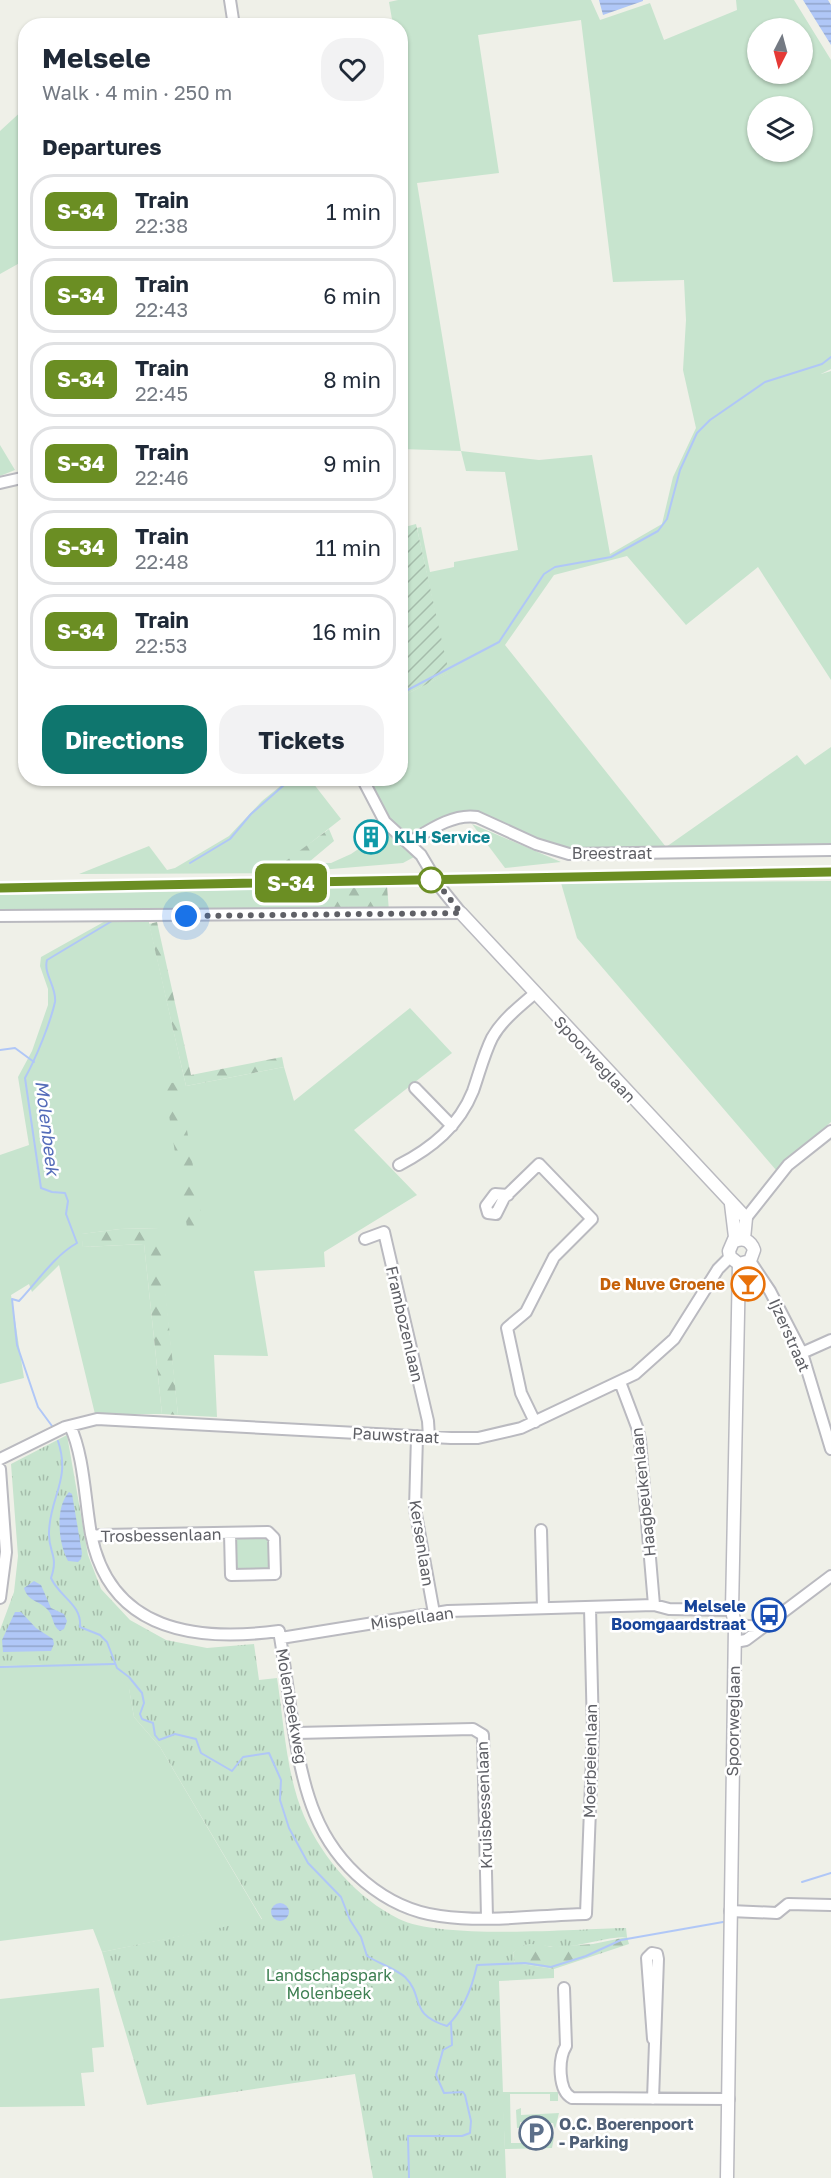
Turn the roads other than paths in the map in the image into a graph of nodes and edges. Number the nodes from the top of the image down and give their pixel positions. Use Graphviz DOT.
graph roads {
  1 [pos="230,0"];
  2 [pos="233,18"];
  3 [pos="18,479"];
  4 [pos="0,483"];
  5 [pos="366,786"];
  6 [pos="408,843"];
  7 [pos="831,850"];
  8 [pos="461,913"];
  9 [pos="0,916"];
  10 [pos="534,994"];
  11 [pos="415,1088"];
  12 [pos="452,1126"];
  13 [pos="831,1131"];
  14 [pos="399,1165"];
  15 [pos="508,1195"];
  16 [pos="731,1203"];
  17 [pos="746,1218"];
  18 [pos="365,1239"];
  19 [pos="739,1240"];
  20 [pos="740,1260"];
  21 [pos="831,1340"];
  22 [pos="802,1353"];
  23 [pos="620,1382"];
  24 [pos="535,1422"];
  25 [pos="70,1426"];
  26 [pos="423,1436"];
  27 [pos="831,1449"];
  28 [pos="0,1459"];
  29 [pos="0,1469"];
  30 [pos="542,1530"];
  31 [pos="230,1533"];
  32 [pos="92,1536"];
  33 [pos="831,1576"];
  34 [pos="2,1586"];
  35 [pos="0,1598"];
  36 [pos="654,1605"];
  37 [pos="543,1608"];
  38 [pos="590,1608"];
  39 [pos="732,1610"];
  40 [pos="434,1612"];
  41 [pos="735,1625"];
  42 [pos="762,1627"];
  43 [pos="281,1638"];
  44 [pos="735,1642"];
  45 [pos="296,1733"];
  46 [pos="831,1905"];
  47 [pos="730,1911"];
  48 [pos="586,1914"];
  49 [pos="487,1918"];
  50 [pos="564,1988"];
  51 [pos="654,2039"];
  52 [pos="729,2098"];
  53 [pos="653,2099"];
  54 [pos="727,2178"];
  1 -- 2 [label="street"];
  3 -- 4 [label="street"];
  5 -- 6 [label="street, Spoorweglaan"];
  6 -- 7 [label="street, Breestraat"];
  6 -- 8 [label="street, Spoorweglaan"];
  8 -- 9 [label="street"];
  8 -- 10 [label="street, Spoorweglaan"];
  10 -- 12 [label="street"];
  10 -- 16 [label="street, Spoorweglaan"];
  11 -- 12 [label="street"];
  12 -- 14 [label="street"];
  13 -- 17 [label="street"];
  15 -- 24 [label="street"];
  16 -- 17 [label="street, Spoorweglaan"];
  16 -- 19 [label="street, Spoorweglaan"];
  17 -- 19 [label="street"];
  18 -- 26 [label="street, Frambozenlaan"];
  19 -- 20 [label="street, Spoorweglaan"];
  19 -- 20 [label="street, Spoorweglaan"];
  20 -- 22 [label="street, Ijzerstraat"];
  20 -- 23 [label="street, Pauwstraat"];
  20 -- 39 [label="street, Spoorweglaan"];
  21 -- 22 [label="street"];
  22 -- 27 [label="street, Ijzerstraat"];
  23 -- 24 [label="street, Pauwstraat"];
  23 -- 36 [label="street, Haagbeukenlaan"];
  24 -- 26 [label="street, Pauwstraat"];
  25 -- 26 [label="street, Pauwstraat"];
  25 -- 28 [label="street, Pauwstraat"];
  25 -- 32 [label="street, Molenbeekweg"];
  26 -- 40 [label="street, Kersenlaan"];
  29 -- 34 [label="street"];
  30 -- 37 [label="street"];
  31 -- 31 [label="street, Trosbessenlaan"];
  31 -- 32 [label="street, Trosbessenlaan"];
  32 -- 43 [label="street, Molenbeekweg"];
  33 -- 42 [label="street"];
  34 -- 35 [label="street"];
  36 -- 38 [label="street, Mispellaan"];
  36 -- 39 [label="street, Mispellaan"];
  37 -- 38 [label="street, Mispellaan"];
  37 -- 40 [label="street, Mispellaan"];
  38 -- 48 [label="street, Moerbeienlaan"];
  39 -- 41 [label="street, Spoorweglaan"];
  40 -- 43 [label="street, Mispellaan"];
  41 -- 42 [label="street"];
  41 -- 44 [label="street, Spoorweglaan"];
  42 -- 44 [label="street"];
  43 -- 45 [label="street, Molenbeekweg"];
  44 -- 47 [label="street, Spoorweglaan"];
  45 -- 49 [label="street, Molenbeekweg"];
  45 -- 49 [label="street, Kruisbessenlaan"];
  46 -- 47 [label="street"];
  47 -- 52 [label="street, Spoorweglaan"];
  48 -- 49 [label="street, Molenbeekweg"];
  50 -- 53 [label="street"];
  51 -- 51 [label="street"];
  51 -- 53 [label="street"];
  52 -- 53 [label="street"];
  52 -- 54 [label="street, Spoorweglaan"];
}
